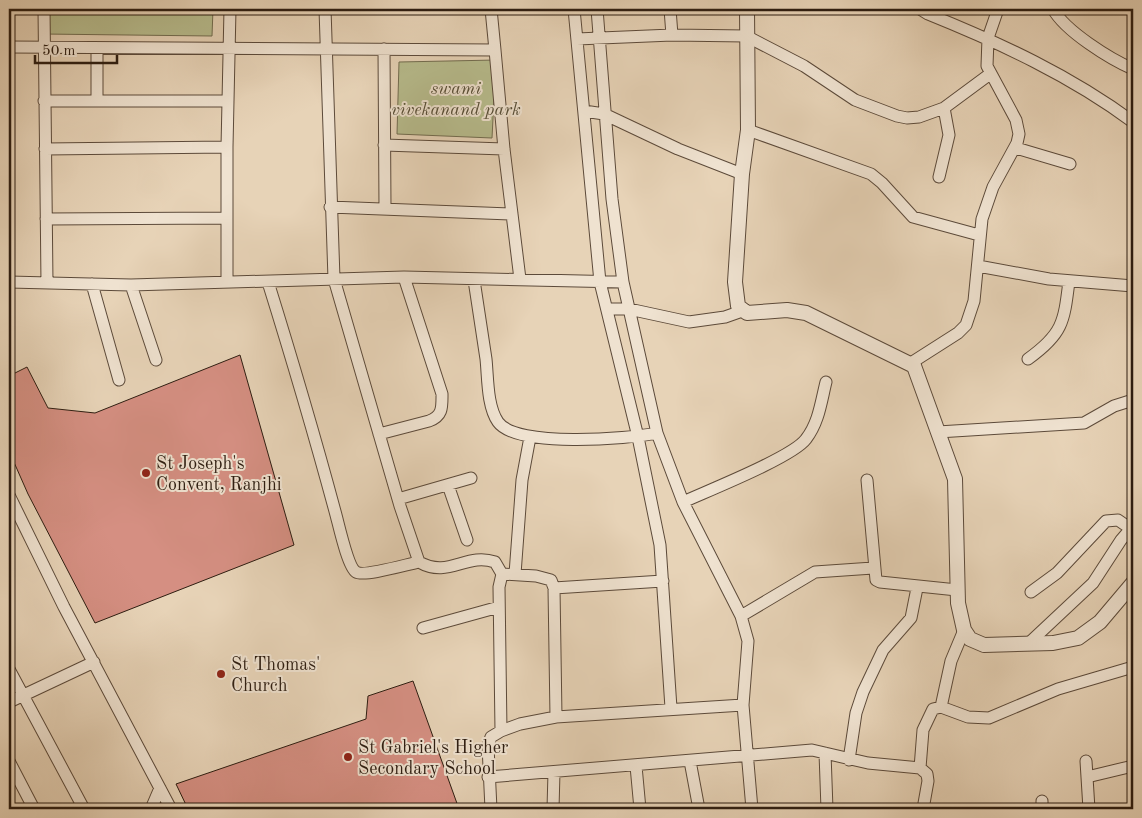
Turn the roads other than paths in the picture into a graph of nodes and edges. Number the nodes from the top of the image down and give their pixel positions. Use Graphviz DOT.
graph roads {
  1 [pos="44,9"];
  2 [pos="230,9"];
  3 [pos="325,9"];
  4 [pos="491,9"];
  5 [pos="574,9"];
  6 [pos="597,9"];
  7 [pos="670,9"];
  8 [pos="747,9"];
  9 [pos="920,9"];
  10 [pos="998,9"];
  11 [pos="1054,9"];
  12 [pos="672,34"];
  13 [pos="746,36"];
  14 [pos="599,38"];
  15 [pos="988,38"];
  16 [pos="577,39"];
  17 [pos="9,47"];
  18 [pos="43,48"];
  19 [pos="97,48"];
  20 [pos="384,49"];
  21 [pos="230,50"];
  22 [pos="325,50"];
  23 [pos="495,50"];
  24 [pos="1133,69"];
  25 [pos="990,74"];
  26 [pos="44,100"];
  27 [pos="97,100"];
  28 [pos="228,101"];
  29 [pos="944,108"];
  30 [pos="584,110"];
  31 [pos="604,114"];
  32 [pos="1133,122"];
  33 [pos="748,130"];
  34 [pos="384,145"];
  35 [pos="227,147"];
  36 [pos="45,148"];
  37 [pos="1016,148"];
  38 [pos="504,149"];
  39 [pos="1070,164"];
  40 [pos="742,174"];
  41 [pos="939,177"];
  42 [pos="330,207"];
  43 [pos="385,208"];
  44 [pos="512,214"];
  45 [pos="227,218"];
  46 [pos="46,219"];
  47 [pos="979,235"];
  48 [pos="978,266"];
  49 [pos="404,277"];
  50 [pos="334,279"];
  51 [pos="520,279"];
  52 [pos="474,280"];
  53 [pos="227,281"];
  54 [pos="1069,281"];
  55 [pos="9,282"];
  56 [pos="268,282"];
  57 [pos="600,282"];
  58 [pos="623,282"];
  59 [pos="47,283"];
  60 [pos="92,284"];
  61 [pos="131,284"];
  62 [pos="1133,286"];
  63 [pos="607,309"];
  64 [pos="629,309"];
  65 [pos="742,311"];
  66 [pos="1028,358"];
  67 [pos="156,360"];
  68 [pos="911,364"];
  69 [pos="119,380"];
  70 [pos="826,382"];
  71 [pos="1133,400"];
  72 [pos="657,432"];
  73 [pos="938,432"];
  74 [pos="379,434"];
  75 [pos="530,437"];
  76 [pos="638,437"];
  77 [pos="472,478"];
  78 [pos="867,480"];
  79 [pos="448,484"];
  80 [pos="9,495"];
  81 [pos="398,498"];
  82 [pos="683,502"];
  83 [pos="1132,527"];
  84 [pos="467,540"];
  85 [pos="420,562"];
  86 [pos="873,568"];
  87 [pos="502,574"];
  88 [pos="515,574"];
  89 [pos="663,581"];
  90 [pos="1133,583"];
  91 [pos="554,588"];
  92 [pos="917,588"];
  93 [pos="1031,592"];
  94 [pos="958,595"];
  95 [pos="499,607"];
  96 [pos="741,616"];
  97 [pos="423,628"];
  98 [pos="964,630"];
  99 [pos="1029,643"];
  100 [pos="94,662"];
  101 [pos="1133,667"];
  102 [pos="9,669"];
  103 [pos="21,695"];
  104 [pos="9,702"];
  105 [pos="743,705"];
  106 [pos="941,707"];
  107 [pos="672,708"];
  108 [pos="556,717"];
  109 [pos="501,731"];
  110 [pos="825,753"];
  111 [pos="746,755"];
  112 [pos="849,760"];
  113 [pos="9,761"];
  114 [pos="690,761"];
  115 [pos="1086,761"];
  116 [pos="636,766"];
  117 [pos="1133,766"];
  118 [pos="920,768"];
  119 [pos="554,772"];
  120 [pos="1087,776"];
  121 [pos="488,777"];
  122 [pos="160,788"];
  123 [pos="34,809"];
  124 [pos="84,809"];
  125 [pos="151,809"];
  126 [pos="171,809"];
  127 [pos="491,809"];
  128 [pos="553,809"];
  129 [pos="640,809"];
  130 [pos="699,809"];
  131 [pos="752,809"];
  132 [pos="827,809"];
  133 [pos="923,809"];
  134 [pos="1089,809"];
  1 -- 18 [label="street"];
  2 -- 21 [label="street"];
  3 -- 22 [label="street"];
  4 -- 23 [label="street"];
  5 -- 16 [label="street"];
  6 -- 14 [label="street"];
  7 -- 12 [label="street"];
  8 -- 13 [label="street"];
  9 -- 15 [label="street"];
  10 -- 15 [label="street"];
  11 -- 24 [label="street"];
  12 -- 13 [label="street"];
  12 -- 14 [label="street"];
  13 -- 29 [label="street"];
  13 -- 33 [label="street"];
  14 -- 16 [label="street"];
  14 -- 31 [label="street"];
  15 -- 25 [label="street"];
  15 -- 32 [label="street"];
  16 -- 30 [label="street"];
  17 -- 18 [label="street"];
  18 -- 19 [label="street"];
  18 -- 26 [label="street"];
  19 -- 21 [label="street"];
  19 -- 27 [label="street"];
  20 -- 22 [label="street"];
  20 -- 23 [label="street"];
  20 -- 34 [label="street"];
  21 -- 22 [label="street"];
  21 -- 28 [label="street"];
  22 -- 42 [label="street"];
  23 -- 38 [label="street"];
  25 -- 29 [label="street"];
  25 -- 37 [label="street"];
  26 -- 27 [label="street"];
  26 -- 36 [label="street"];
  27 -- 28 [label="street"];
  28 -- 35 [label="street"];
  29 -- 41 [label="street"];
  30 -- 31 [label="street"];
  30 -- 57 [label="street"];
  31 -- 40 [label="street"];
  31 -- 58 [label="street"];
  33 -- 40 [label="street"];
  33 -- 47 [label="street"];
  34 -- 38 [label="street"];
  34 -- 43 [label="street"];
  35 -- 36 [label="street"];
  35 -- 45 [label="street"];
  36 -- 46 [label="street"];
  37 -- 39 [label="street"];
  37 -- 47 [label="street"];
  38 -- 44 [label="street"];
  40 -- 65 [label="street"];
  42 -- 43 [label="street"];
  42 -- 50 [label="street"];
  43 -- 44 [label="street"];
  44 -- 51 [label="street"];
  45 -- 46 [label="street"];
  45 -- 53 [label="street"];
  46 -- 59 [label="street"];
  47 -- 48 [label="street"];
  48 -- 54 [label="street"];
  48 -- 68 [label="street"];
  49 -- 50 [label="street"];
  49 -- 52 [label="street"];
  49 -- 74 [label="street"];
  50 -- 56 [label="street"];
  50 -- 74 [label="street"];
  51 -- 52 [label="street"];
  51 -- 57 [label="street"];
  52 -- 75 [label="street"];
  53 -- 56 [label="street"];
  53 -- 61 [label="street"];
  54 -- 62 [label="street"];
  54 -- 66 [label="street"];
  55 -- 59 [label="street"];
  56 -- 85 [label="street"];
  57 -- 58 [label="street"];
  57 -- 63 [label="street"];
  58 -- 64 [label="street"];
  59 -- 60 [label="street"];
  60 -- 61 [label="street"];
  60 -- 69 [label="street"];
  61 -- 67 [label="street"];
  63 -- 64 [label="street"];
  63 -- 76 [label="street"];
  64 -- 65 [label="street"];
  64 -- 72 [label="street"];
  65 -- 68 [label="street"];
  68 -- 73 [label="street"];
  70 -- 82 [label="street"];
  71 -- 73 [label="street"];
  72 -- 76 [label="street"];
  72 -- 82 [label="street"];
  73 -- 94 [label="street"];
  74 -- 81 [label="street"];
  75 -- 76 [label="street"];
  75 -- 88 [label="street"];
  76 -- 89 [label="street"];
  77 -- 79 [label="street"];
  78 -- 86 [label="street"];
  79 -- 81 [label="street"];
  79 -- 84 [label="street"];
  80 -- 100 [label="street"];
  81 -- 85 [label="street"];
  82 -- 96 [label="street"];
  83 -- 93 [label="street"];
  83 -- 99 [label="street"];
  85 -- 87 [label="street"];
  86 -- 92 [label="street"];
  86 -- 96 [label="street"];
  87 -- 88 [label="street"];
  87 -- 95 [label="street"];
  88 -- 91 [label="street"];
  89 -- 91 [label="street"];
  89 -- 107 [label="street"];
  90 -- 99 [label="street"];
  91 -- 108 [label="street"];
  92 -- 94 [label="street"];
  92 -- 112 [label="street"];
  94 -- 98 [label="street"];
  95 -- 97 [label="street"];
  95 -- 109 [label="street"];
  96 -- 105 [label="street"];
  98 -- 99 [label="street"];
  98 -- 106 [label="street"];
  100 -- 103 [label="street"];
  100 -- 122 [label="street"];
  101 -- 106 [label="street"];
  102 -- 103 [label="street"];
  103 -- 104 [label="street"];
  103 -- 124 [label="street"];
  105 -- 107 [label="street"];
  105 -- 111 [label="street"];
  106 -- 118 [label="street"];
  107 -- 108 [label="street"];
  108 -- 109 [label="street"];
  109 -- 121 [label="street"];
  110 -- 111 [label="street"];
  110 -- 112 [label="street"];
  110 -- 132 [label="street"];
  111 -- 114 [label="street"];
  111 -- 131 [label="street"];
  112 -- 118 [label="street"];
  113 -- 123 [label="street"];
  114 -- 116 [label="street"];
  114 -- 130 [label="street"];
  115 -- 120 [label="street"];
  116 -- 119 [label="street"];
  116 -- 129 [label="street"];
  117 -- 120 [label="street"];
  118 -- 133 [label="street"];
  119 -- 121 [label="street"];
  119 -- 128 [label="street"];
  120 -- 134 [label="street"];
  121 -- 127 [label="street"];
  122 -- 125 [label="street"];
  122 -- 126 [label="street"];
}
